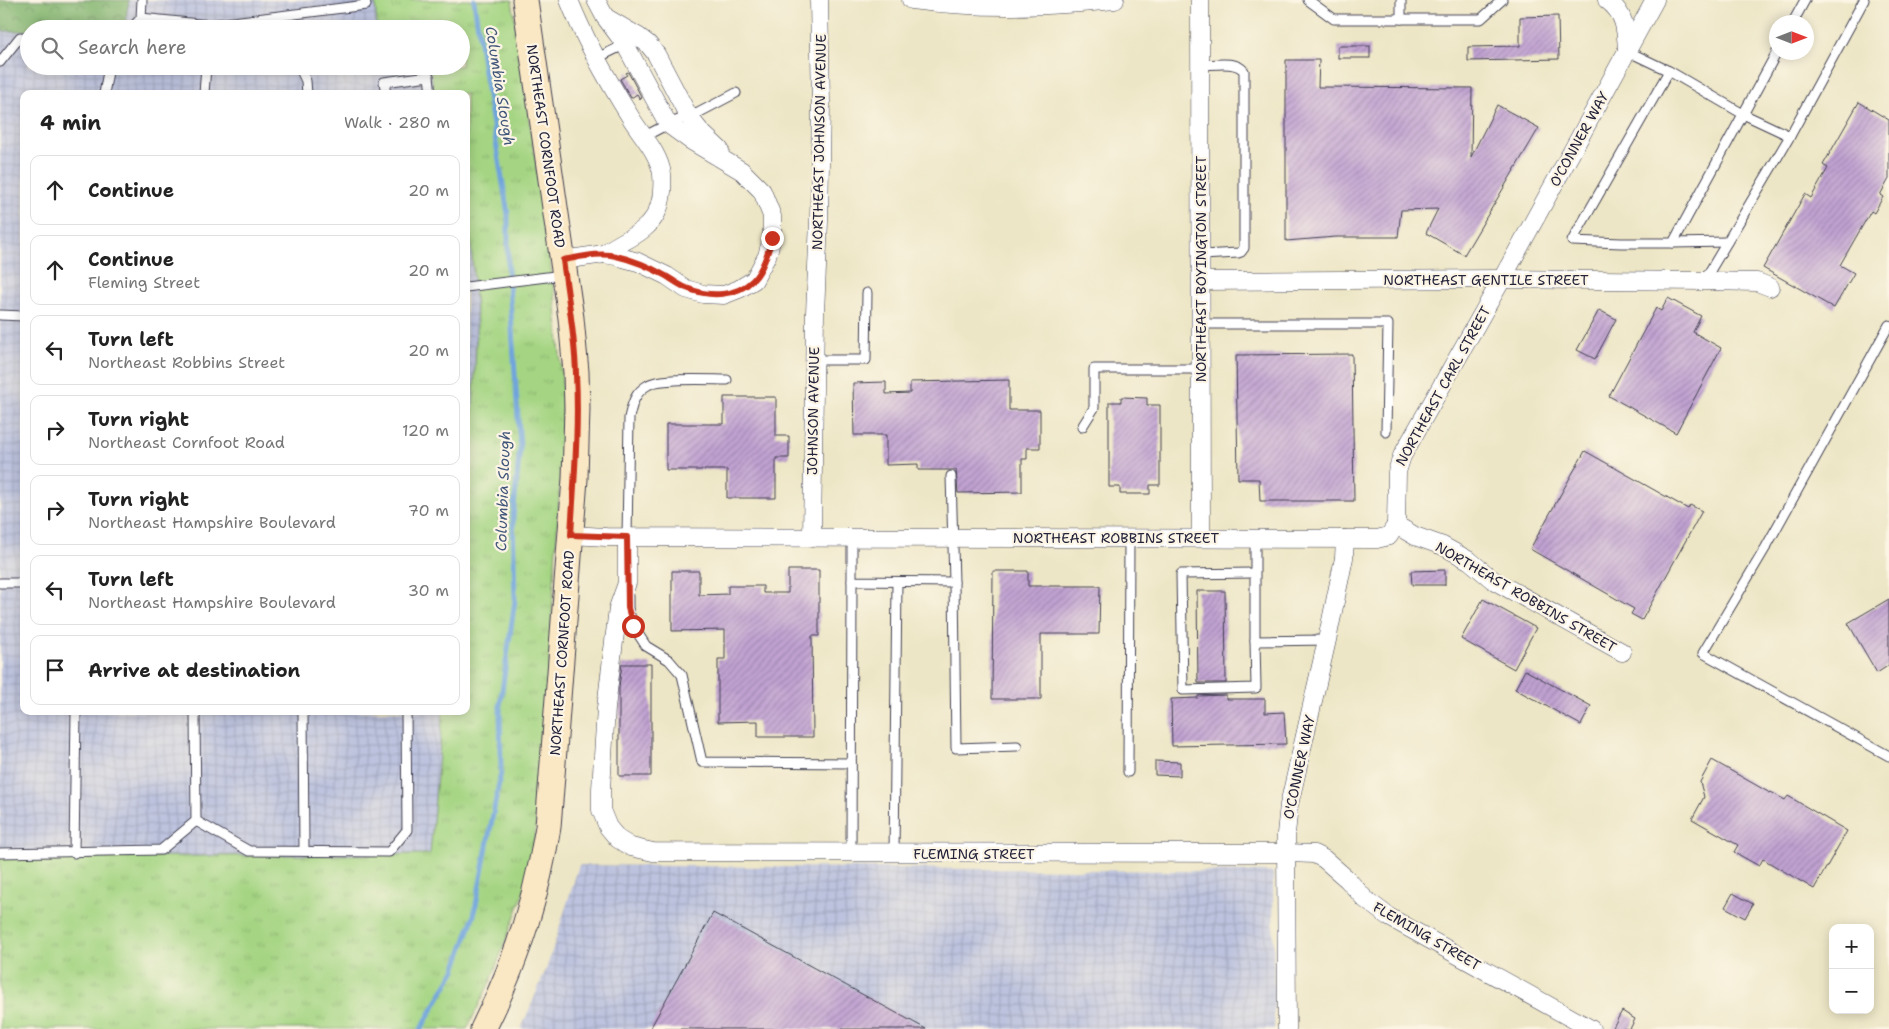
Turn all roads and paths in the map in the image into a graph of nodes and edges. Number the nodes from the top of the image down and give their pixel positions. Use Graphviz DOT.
graph roads {
  1 [pos="142,0"];
  2 [pos="366,0"];
  3 [pos="525,0"];
  4 [pos="569,0"];
  5 [pos="596,0"];
  6 [pos="819,0"];
  7 [pos="911,0"];
  8 [pos="1115,0"];
  9 [pos="1200,0"];
  10 [pos="1308,0"];
  11 [pos="1401,0"];
  12 [pos="1502,0"];
  13 [pos="1607,0"];
  14 [pos="1655,0"];
  15 [pos="1805,0"];
  16 [pos="1864,0"];
  17 [pos="1797,15"];
  18 [pos="272,17"];
  19 [pos="142,18"];
  20 [pos="1401,19"];
  21 [pos="157,20"];
  22 [pos="253,20"];
  23 [pos="274,20"];
  24 [pos="20,37"];
  25 [pos="632,40"];
  26 [pos="1627,51"];
  27 [pos="597,58"];
  28 [pos="1773,60"];
  29 [pos="0,62"];
  30 [pos="1201,65"];
  31 [pos="1669,70"];
  32 [pos="107,75"];
  33 [pos="205,75"];
  34 [pos="303,75"];
  35 [pos="105,90"];
  36 [pos="204,90"];
  37 [pos="306,90"];
  38 [pos="385,90"];
  39 [pos="430,90"];
  40 [pos="736,93"];
  41 [pos="1743,114"];
  42 [pos="689,117"];
  43 [pos="668,124"];
  44 [pos="645,136"];
  45 [pos="1790,136"];
  46 [pos="742,171"];
  47 [pos="1727,242"];
  48 [pos="1672,243"];
  49 [pos="604,254"];
  50 [pos="1202,255"];
  51 [pos="564,267"];
  52 [pos="1502,279"];
  53 [pos="1202,281"];
  54 [pos="1704,281"];
  55 [pos="816,284"];
  56 [pos="470,287"];
  57 [pos="1770,287"];
  58 [pos="867,293"];
  59 [pos="0,315"];
  60 [pos="20,316"];
  61 [pos="1201,324"];
  62 [pos="1889,325"];
  63 [pos="814,360"];
  64 [pos="1201,369"];
  65 [pos="727,380"];
  66 [pos="1082,427"];
  67 [pos="1386,432"];
  68 [pos="951,476"];
  69 [pos="1396,526"];
  70 [pos="571,535"];
  71 [pos="627,537"];
  72 [pos="812,538"];
  73 [pos="852,538"];
  74 [pos="954,538"];
  75 [pos="1129,538"];
  76 [pos="1201,538"];
  77 [pos="1255,539"];
  78 [pos="1345,540"];
  79 [pos="1254,573"];
  80 [pos="852,581"];
  81 [pos="898,582"];
  82 [pos="954,582"];
  83 [pos="0,583"];
  84 [pos="627,583"];
  85 [pos="20,584"];
  86 [pos="1254,640"];
  87 [pos="1327,640"];
  88 [pos="1622,652"];
  89 [pos="76,715"];
  90 [pos="195,715"];
  91 [pos="303,715"];
  92 [pos="406,715"];
  93 [pos="1017,746"];
  94 [pos="1889,756"];
  95 [pos="851,763"];
  96 [pos="1128,772"];
  97 [pos="196,821"];
  98 [pos="304,851"];
  99 [pos="850,852"];
  100 [pos="74,853"];
  101 [pos="1287,853"];
  102 [pos="0,854"];
  103 [pos="894,854"];
  104 [pos="483,1029"];
  105 [pos="1287,1029"];
  106 [pos="1591,1029"];
  1 -- 19 [label="lane"];
  2 -- 18 [label="lane"];
  3 -- 51 [label="street, NORTHEAST CORNFOOT ROAD"];
  4 -- 27 [label="street"];
  5 -- 25 [label="street"];
  6 -- 55 [label="street, NORTHEAST JOHNSON AVENUE"];
  7 -- 8 [label="street"];
  9 -- 30 [label="street, NORTHEAST BOYINGTON STREET"];
  10 -- 20 [label="lane"];
  11 -- 20 [label="lane"];
  12 -- 20 [label="lane"];
  13 -- 26 [label="street"];
  14 -- 26 [label="street, O'CONNER WAY"];
  15 -- 17 [label="lane"];
  16 -- 45 [label="lane"];
  18 -- 22 [label="lane"];
  18 -- 23 [label="lane"];
  19 -- 21 [label="lane"];
  24 -- 29 [label="lane"];
  25 -- 27 [label="lane"];
  25 -- 42 [label="street"];
  25 -- 43 [label="street"];
  26 -- 31 [label="lane"];
  26 -- 52 [label="street, O'CONNER WAY"];
  27 -- 44 [label="street"];
  28 -- 41 [label="lane"];
  30 -- 50 [label="street, NORTHEAST BOYINGTON STREET"];
  30 -- 50 [label="lane"];
  31 -- 41 [label="lane"];
  31 -- 48 [label="lane"];
  32 -- 35 [label="lane"];
  33 -- 36 [label="lane"];
  34 -- 37 [label="lane"];
  38 -- 39 [label="lane"];
  40 -- 42 [label="lane"];
  41 -- 45 [label="lane"];
  41 -- 48 [label="lane"];
  42 -- 43 [label="lane"];
  42 -- 46 [label="street"];
  43 -- 44 [label="lane"];
  43 -- 46 [label="street"];
  44 -- 49 [label="street"];
  45 -- 47 [label="lane"];
  46 -- 49 [label="street"];
  47 -- 48 [label="lane"];
  47 -- 54 [label="lane"];
  49 -- 51 [label="street"];
  50 -- 53 [label="street, NORTHEAST BOYINGTON STREET"];
  51 -- 56 [label="lane"];
  51 -- 70 [label="street, NORTHEAST CORNFOOT ROAD"];
  52 -- 53 [label="street, NORTHEAST GENTILE STREET"];
  52 -- 54 [label="street, NORTHEAST GENTILE STREET"];
  52 -- 69 [label="street, NORTHEAST CARL STREET"];
  53 -- 61 [label="street, NORTHEAST BOYINGTON STREET"];
  54 -- 57 [label="street, NORTHEAST GENTILE STREET"];
  55 -- 63 [label="street, JOHNSON AVENUE"];
  58 -- 63 [label="lane"];
  59 -- 60 [label="lane"];
  61 -- 64 [label="street, NORTHEAST BOYINGTON STREET"];
  61 -- 67 [label="lane"];
  62 -- 94 [label="lane"];
  63 -- 72 [label="street, JOHNSON AVENUE"];
  64 -- 66 [label="lane"];
  64 -- 76 [label="street, NORTHEAST BOYINGTON STREET"];
  65 -- 71 [label="lane"];
  68 -- 74 [label="lane"];
  69 -- 78 [label="street, NORTHEAST ROBBINS STREET"];
  69 -- 88 [label="street, NORTHEAST ROBBINS STREET"];
  70 -- 71 [label="street, NORTHEAST ROBBINS STREET"];
  70 -- 104 [label="street, NORTHEAST CORNFOOT ROAD"];
  71 -- 72 [label="street, NORTHEAST ROBBINS STREET"];
  71 -- 84 [label="street, FLEMING STREET"];
  72 -- 73 [label="street, NORTHEAST ROBBINS STREET"];
  73 -- 74 [label="street, NORTHEAST ROBBINS STREET"];
  73 -- 80 [label="lane"];
  74 -- 75 [label="street, NORTHEAST ROBBINS STREET"];
  74 -- 82 [label="lane"];
  75 -- 76 [label="street, NORTHEAST ROBBINS STREET"];
  75 -- 96 [label="lane"];
  76 -- 77 [label="street, NORTHEAST ROBBINS STREET"];
  77 -- 78 [label="street, NORTHEAST ROBBINS STREET"];
  77 -- 79 [label="lane"];
  78 -- 87 [label="street, O'CONNER WAY"];
  79 -- 86 [label="lane"];
  79 -- 86 [label="lane"];
  80 -- 81 [label="lane"];
  80 -- 95 [label="lane"];
  81 -- 82 [label="lane"];
  81 -- 103 [label="lane"];
  82 -- 93 [label="lane"];
  83 -- 85 [label="lane"];
  84 -- 95 [label="lane"];
  84 -- 99 [label="street, FLEMING STREET"];
  86 -- 87 [label="lane"];
  87 -- 101 [label="street, O'CONNER WAY"];
  89 -- 100 [label="lane"];
  90 -- 97 [label="lane"];
  91 -- 98 [label="lane"];
  92 -- 98 [label="lane"];
  95 -- 99 [label="lane"];
  97 -- 98 [label="lane"];
  97 -- 100 [label="lane"];
  99 -- 103 [label="street, FLEMING STREET"];
  100 -- 102 [label="lane"];
  101 -- 103 [label="street, FLEMING STREET"];
  101 -- 105 [label="street, O'CONNER WAY"];
  101 -- 106 [label="street, FLEMING STREET"];
}
